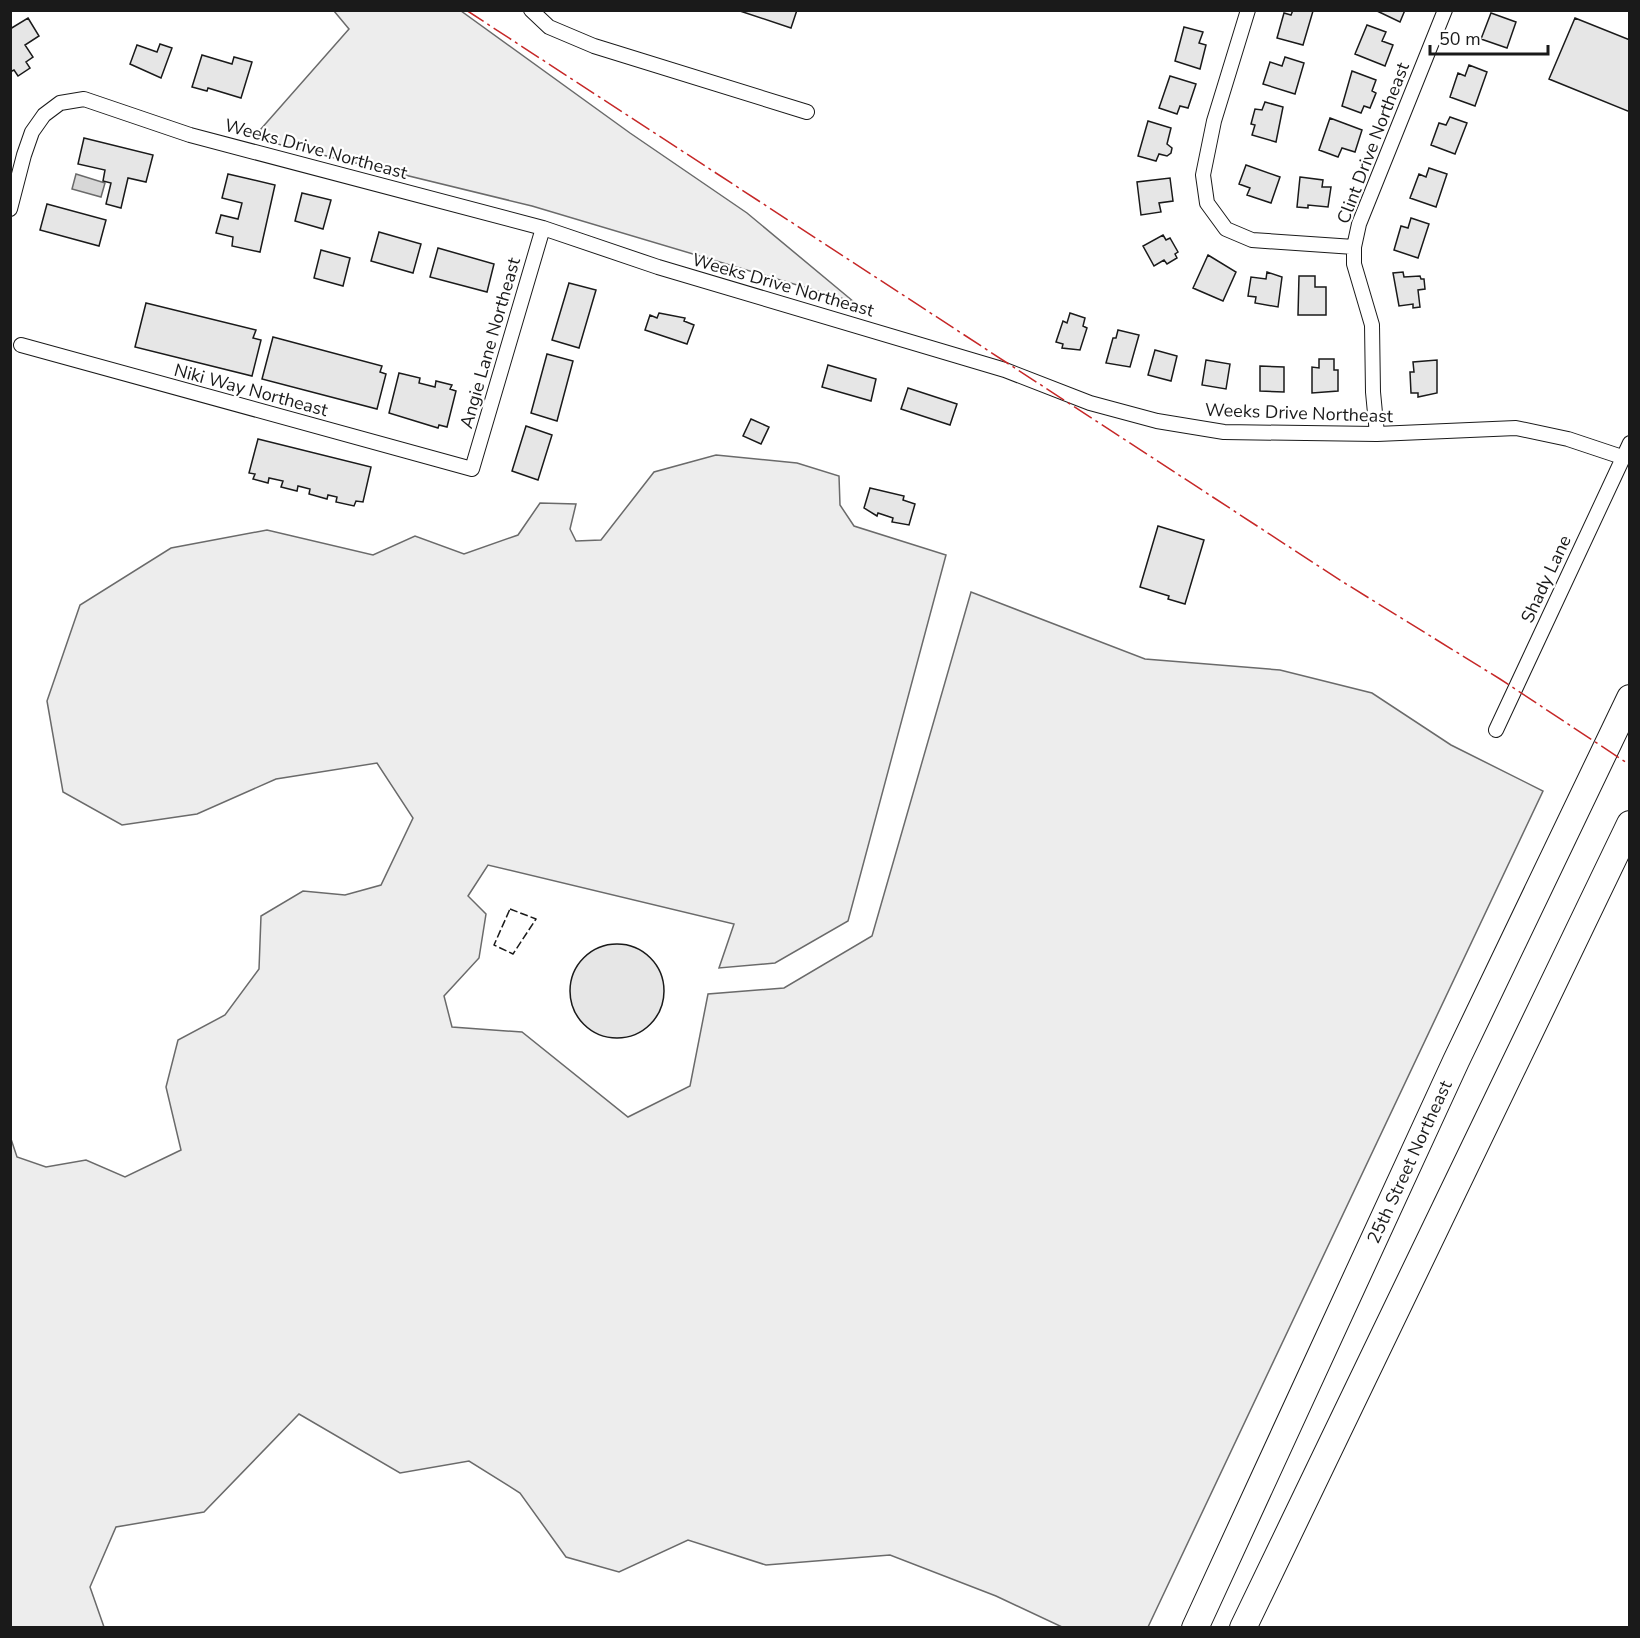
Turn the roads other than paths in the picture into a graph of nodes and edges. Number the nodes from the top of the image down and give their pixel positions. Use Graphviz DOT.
graph roads {
  1 [pos="531,10"];
  2 [pos="1248,10"];
  3 [pos="1445,10"];
  4 [pos="807,112"];
  5 [pos="10,209"];
  6 [pos="543,228"];
  7 [pos="1354,247"];
  8 [pos="21,345"];
  9 [pos="1377,434"];
  10 [pos="1629,443"];
  11 [pos="1622,457"];
  12 [pos="472,469"];
  13 [pos="1629,698"];
  14 [pos="1496,730"];
  15 [pos="1629,824"];
  16 [pos="1195,1628"];
  17 [pos="1243,1628"];
  1 -- 4 [label="street"];
  2 -- 7 [label="street"];
  3 -- 7 [label="street, Clint Drive Northeast"];
  5 -- 6 [label="street, Weeks Drive Northeast"];
  6 -- 9 [label="street, Weeks Drive Northeast"];
  6 -- 12 [label="street, Angie Lane Northeast"];
  7 -- 9 [label="street, Clint Drive Northeast"];
  8 -- 12 [label="street, Niki Way Northeast"];
  9 -- 11 [label="street, Weeks Drive Northeast"];
  10 -- 11 [label="street, Shady Lane"];
  11 -- 14 [label="street, Shady Lane"];
  13 -- 16 [label="highway, 25th Street Northeast"];
  15 -- 17 [label="highway"];
}
